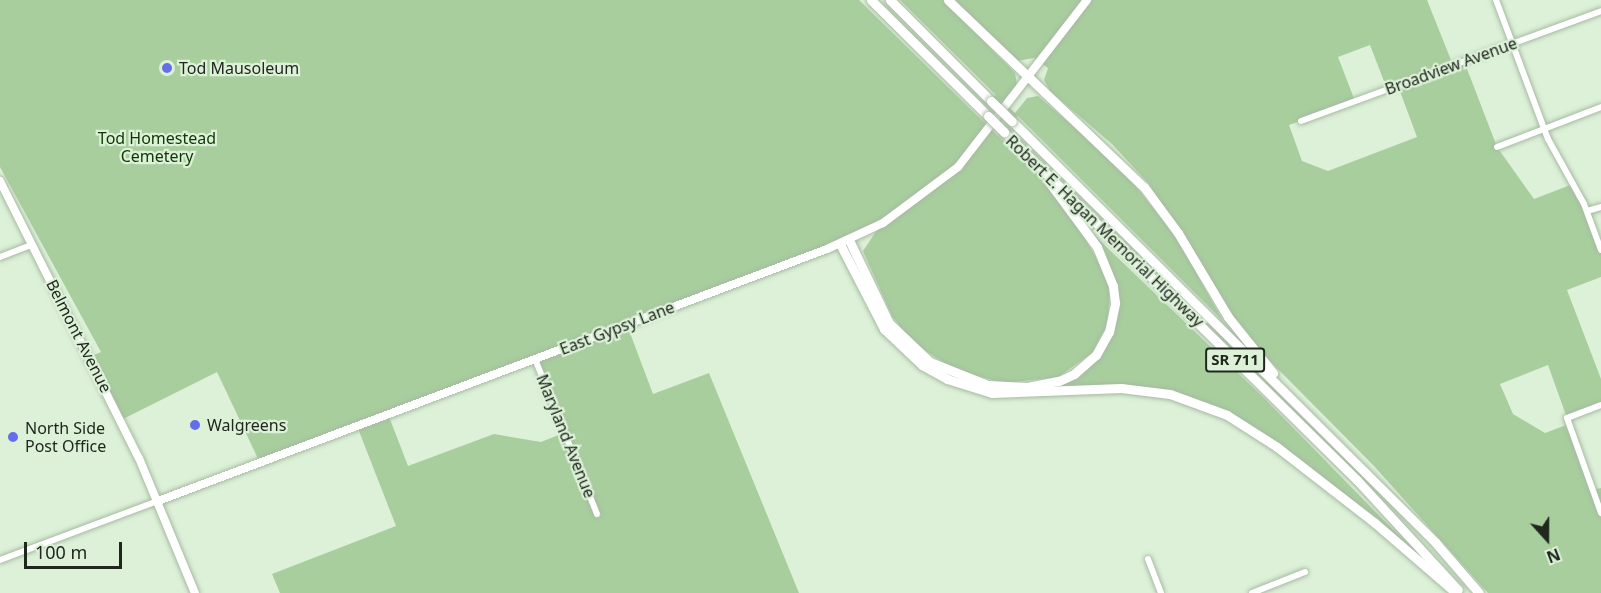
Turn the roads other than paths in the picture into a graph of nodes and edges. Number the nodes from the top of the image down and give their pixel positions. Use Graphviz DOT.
graph roads {
  1 [pos="871,0"];
  2 [pos="890,0"];
  3 [pos="948,0"];
  4 [pos="1087,0"];
  5 [pos="1496,0"];
  6 [pos="1601,11"];
  7 [pos="1512,44"];
  8 [pos="1029,81"];
  9 [pos="1601,108"];
  10 [pos="1301,121"];
  11 [pos="1545,129"];
  12 [pos="1497,147"];
  13 [pos="1042,170"];
  14 [pos="0,181"];
  15 [pos="1601,207"];
  16 [pos="1587,212"];
  17 [pos="845,242"];
  18 [pos="32,245"];
  19 [pos="1601,250"];
  20 [pos="0,257"];
  21 [pos="535,359"];
  22 [pos="1601,405"];
  23 [pos="1380,487"];
  24 [pos="158,501"];
  25 [pos="1601,513"];
  26 [pos="597,514"];
  27 [pos="1148,559"];
  28 [pos="0,560"];
  29 [pos="1305,572"];
  30 [pos="195,593"];
  31 [pos="1161,593"];
  32 [pos="1252,593"];
  33 [pos="1456,593"];
  34 [pos="1461,593"];
  35 [pos="1479,593"];
  1 -- 13 [label="highway, Robert E. Hagan Memorial Highway / SR 711, bridge"];
  2 -- 23 [label="highway, Robert E. Hagan Memorial Highway / SR 711, bridge"];
  3 -- 8 [label="highway"];
  4 -- 8 [label="main road, East Gypsy Lane"];
  5 -- 7 [label="street"];
  6 -- 7 [label="street, Broadview Avenue"];
  7 -- 10 [label="street, Broadview Avenue"];
  7 -- 11 [label="street"];
  8 -- 17 [label="main road, East Gypsy Lane"];
  8 -- 23 [label="highway"];
  9 -- 11 [label="street"];
  11 -- 12 [label="street"];
  11 -- 16 [label="street"];
  13 -- 17 [label="highway"];
  13 -- 34 [label="highway, Robert E. Hagan Memorial Highway / SR 711"];
  14 -- 18 [label="main road, Belmont Avenue"];
  15 -- 16 [label="street"];
  16 -- 19 [label="street"];
  17 -- 21 [label="main road, East Gypsy Lane"];
  17 -- 33 [label="highway"];
  18 -- 20 [label="street"];
  18 -- 24 [label="main road, Belmont Avenue"];
  21 -- 24 [label="main road, East Gypsy Lane"];
  21 -- 26 [label="street, Maryland Avenue"];
  22 -- 25 [label="street"];
  23 -- 35 [label="highway, Robert E. Hagan Memorial Highway / SR 711"];
  24 -- 28 [label="street"];
  24 -- 30 [label="main road, Belmont Avenue"];
  27 -- 31 [label="street"];
  29 -- 32 [label="street"];
}
